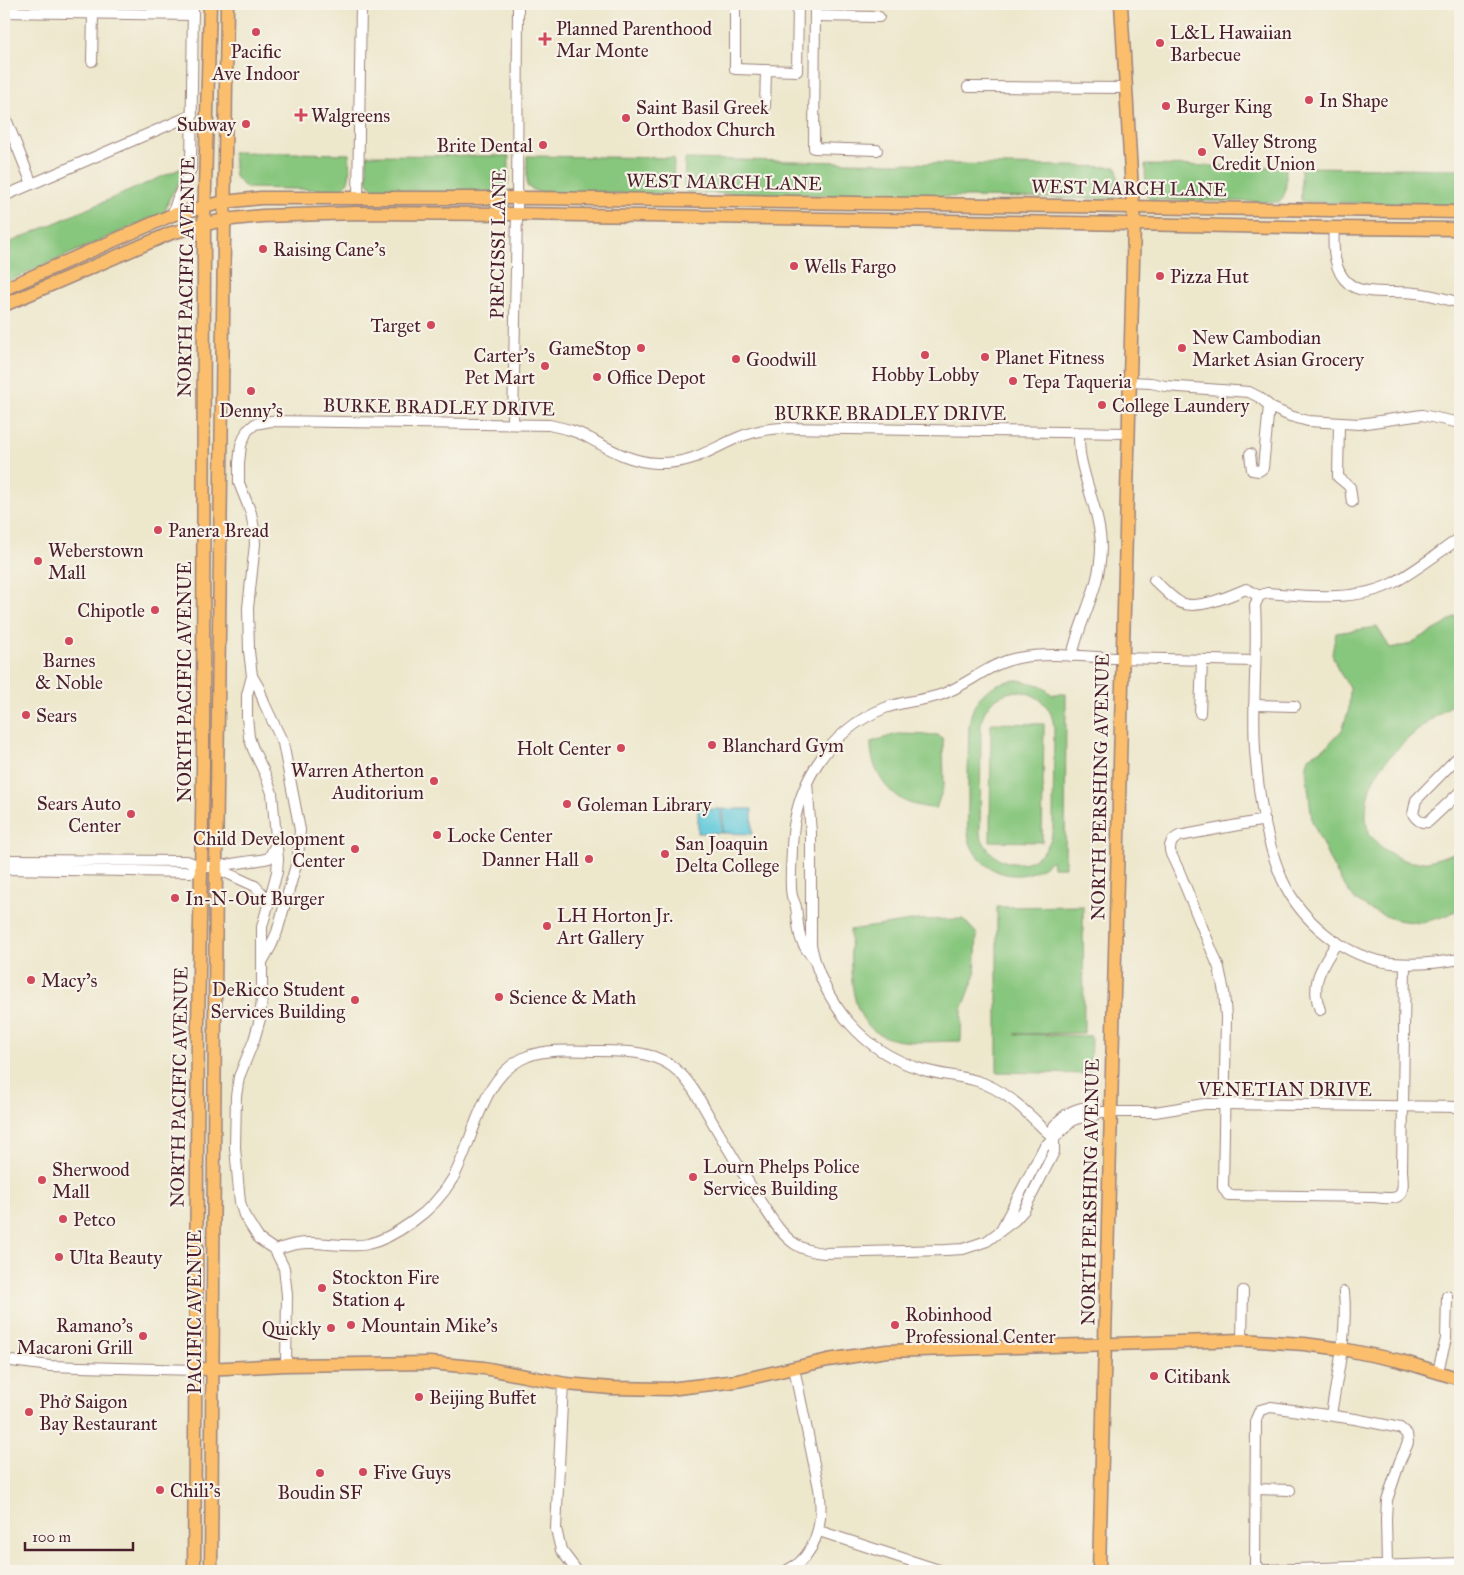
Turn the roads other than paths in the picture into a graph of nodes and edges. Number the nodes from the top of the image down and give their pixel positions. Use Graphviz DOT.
graph roads {
  1 [pos="193,4"];
  2 [pos="210,4"];
  3 [pos="227,4"];
  4 [pos="361,4"];
  5 [pos="518,4"];
  6 [pos="735,4"];
  7 [pos="798,4"];
  8 [pos="815,4"];
  9 [pos="1121,4"];
  10 [pos="4,12"];
  11 [pos="93,14"];
  12 [pos="193,15"];
  13 [pos="815,16"];
  14 [pos="879,17"];
  15 [pos="92,61"];
  16 [pos="766,70"];
  17 [pos="968,87"];
  18 [pos="1126,88"];
  19 [pos="765,107"];
  20 [pos="4,114"];
  21 [pos="192,115"];
  22 [pos="877,150"];
  23 [pos="32,184"];
  24 [pos="4,196"];
  25 [pos="358,197"];
  26 [pos="517,198"];
  27 [pos="224,202"];
  28 [pos="1134,206"];
  29 [pos="205,207"];
  30 [pos="1460,212"];
  31 [pos="517,214"];
  32 [pos="172,216"];
  33 [pos="223,220"];
  34 [pos="204,224"];
  35 [pos="1134,224"];
  36 [pos="1334,228"];
  37 [pos="1460,229"];
  38 [pos="4,289"];
  39 [pos="1460,303"];
  40 [pos="4,305"];
  41 [pos="1130,382"];
  42 [pos="1269,406"];
  43 [pos="1460,423"];
  44 [pos="513,424"];
  45 [pos="1339,424"];
  46 [pos="1079,432"];
  47 [pos="1128,434"];
  48 [pos="1250,454"];
  49 [pos="1352,502"];
  50 [pos="1460,538"];
  51 [pos="202,578"];
  52 [pos="1154,580"];
  53 [pos="1259,596"];
  54 [pos="219,651"];
  55 [pos="1072,656"];
  56 [pos="1122,658"];
  57 [pos="1202,660"];
  58 [pos="1255,661"];
  59 [pos="252,676"];
  60 [pos="1254,705"];
  61 [pos="1295,706"];
  62 [pos="1200,713"];
  63 [pos="1460,757"];
  64 [pos="807,782"];
  65 [pos="1460,792"];
  66 [pos="1265,820"];
  67 [pos="276,844"];
  68 [pos="4,860"];
  69 [pos="256,862"];
  70 [pos="201,867"];
  71 [pos="216,868"];
  72 [pos="4,869"];
  73 [pos="294,874"];
  74 [pos="276,883"];
  75 [pos="255,886"];
  76 [pos="270,902"];
  77 [pos="278,926"];
  78 [pos="1337,942"];
  79 [pos="814,958"];
  80 [pos="1460,959"];
  81 [pos="262,963"];
  82 [pos="1405,964"];
  83 [pos="1320,1010"];
  84 [pos="1224,1104"];
  85 [pos="1403,1106"];
  86 [pos="1460,1107"];
  87 [pos="1104,1112"];
  88 [pos="1055,1138"];
  89 [pos="275,1250"];
  90 [pos="1243,1291"];
  91 [pos="1344,1292"];
  92 [pos="1447,1296"];
  93 [pos="1242,1340"];
  94 [pos="1105,1344"];
  95 [pos="1342,1349"];
  96 [pos="4,1360"];
  97 [pos="286,1365"];
  98 [pos="794,1368"];
  99 [pos="213,1369"];
  100 [pos="196,1370"];
  101 [pos="1438,1371"];
  102 [pos="1460,1379"];
  103 [pos="563,1383"];
  104 [pos="1330,1415"];
  105 [pos="1256,1489"];
  106 [pos="1290,1490"];
  107 [pos="819,1531"];
  108 [pos="195,1535"];
  109 [pos="1460,1563"];
  110 [pos="1387,1565"];
  111 [pos="194,1571"];
  112 [pos="203,1571"];
  113 [pos="211,1571"];
  114 [pos="577,1571"];
  115 [pos="786,1571"];
  116 [pos="942,1571"];
  117 [pos="1099,1571"];
  1 -- 12 [label="street"];
  2 -- 29 [label="main road, NORTH PACIFIC AVENUE"];
  3 -- 27 [label="main road, PACIFIC AVENUE"];
  4 -- 25 [label="street"];
  5 -- 26 [label="street, PRECISSI LANE"];
  6 -- 16 [label="street"];
  7 -- 16 [label="street"];
  8 -- 13 [label="street"];
  9 -- 18 [label="main road, NORTH PERSHING AVENUE"];
  10 -- 11 [label="street"];
  11 -- 12 [label="street"];
  11 -- 15 [label="street"];
  12 -- 21 [label="street"];
  13 -- 14 [label="street"];
  13 -- 22 [label="street"];
  16 -- 19 [label="street"];
  17 -- 18 [label="street"];
  18 -- 28 [label="main road, NORTH PERSHING AVENUE"];
  20 -- 23 [label="street"];
  21 -- 23 [label="street"];
  21 -- 32 [label="street"];
  23 -- 24 [label="street"];
  25 -- 26 [label="main road, WEST MARCH LANE"];
  25 -- 27 [label="main road, WEST MARCH LANE"];
  26 -- 28 [label="main road, WEST MARCH LANE"];
  26 -- 31 [label="street, PRECISSI LANE"];
  27 -- 29 [label="main road, WEST MARCH LANE"];
  27 -- 33 [label="main road, PACIFIC AVENUE"];
  28 -- 30 [label="main road, WEST MARCH LANE"];
  28 -- 35 [label="main road, NORTH PERSHING AVENUE"];
  29 -- 32 [label="main road, WEST MARCH LANE"];
  29 -- 34 [label="main road, NORTH PACIFIC AVENUE"];
  31 -- 33 [label="main road, WEST MARCH LANE"];
  31 -- 35 [label="main road, WEST MARCH LANE"];
  31 -- 44 [label="street, PRECISSI LANE"];
  32 -- 38 [label="main road, WEST MARCH LANE"];
  33 -- 34 [label="main road, WEST MARCH LANE"];
  33 -- 54 [label="main road, PACIFIC AVENUE"];
  34 -- 40 [label="main road, WEST MARCH LANE"];
  34 -- 51 [label="main road, NORTH PACIFIC AVENUE"];
  35 -- 36 [label="main road, WEST MARCH LANE"];
  35 -- 41 [label="main road, NORTH PERSHING AVENUE"];
  36 -- 37 [label="main road, WEST MARCH LANE"];
  36 -- 39 [label="street"];
  41 -- 42 [label="street"];
  41 -- 47 [label="main road, NORTH PERSHING AVENUE"];
  42 -- 45 [label="street"];
  42 -- 48 [label="street"];
  43 -- 45 [label="street"];
  44 -- 46 [label="street, BURKE BRADLEY DRIVE"];
  44 -- 59 [label="street, BURKE BRADLEY DRIVE"];
  45 -- 49 [label="street"];
  46 -- 47 [label="street, BURKE BRADLEY DRIVE"];
  46 -- 55 [label="street"];
  47 -- 56 [label="main road, NORTH PERSHING AVENUE"];
  50 -- 53 [label="street"];
  51 -- 54 [label="main road"];
  51 -- 70 [label="main road, NORTH PACIFIC AVENUE"];
  52 -- 53 [label="street"];
  53 -- 58 [label="street"];
  54 -- 71 [label="main road, PACIFIC AVENUE"];
  55 -- 56 [label="street"];
  55 -- 64 [label="street"];
  56 -- 57 [label="street"];
  56 -- 87 [label="main road, NORTH PERSHING AVENUE"];
  57 -- 58 [label="street"];
  57 -- 62 [label="street"];
  58 -- 60 [label="street"];
  59 -- 67 [label="street, BURKE BRADLEY DRIVE"];
  59 -- 73 [label="street, BURKE BRADLEY DRIVE"];
  60 -- 61 [label="street"];
  60 -- 66 [label="street"];
  63 -- 65 [label="street"];
  64 -- 79 [label="street"];
  64 -- 79 [label="street"];
  66 -- 78 [label="street"];
  66 -- 84 [label="street"];
  67 -- 69 [label="street"];
  67 -- 74 [label="street, BURKE BRADLEY DRIVE"];
  68 -- 70 [label="street"];
  69 -- 71 [label="street"];
  69 -- 74 [label="street"];
  70 -- 71 [label="street"];
  70 -- 72 [label="street"];
  70 -- 100 [label="main road, NORTH PACIFIC AVENUE"];
  71 -- 75 [label="street"];
  71 -- 99 [label="main road, PACIFIC AVENUE"];
  73 -- 74 [label="street"];
  73 -- 77 [label="street, BURKE BRADLEY DRIVE"];
  74 -- 75 [label="street"];
  74 -- 76 [label="street, BURKE BRADLEY DRIVE"];
  74 -- 77 [label="street"];
  75 -- 76 [label="street"];
  76 -- 81 [label="street, BURKE BRADLEY DRIVE"];
  77 -- 81 [label="street, BURKE BRADLEY DRIVE"];
  78 -- 82 [label="street"];
  78 -- 83 [label="street"];
  79 -- 88 [label="street"];
  80 -- 82 [label="street"];
  81 -- 89 [label="street, BURKE BRADLEY DRIVE"];
  82 -- 85 [label="street"];
  84 -- 85 [label="street, VENETIAN DRIVE"];
  84 -- 85 [label="street"];
  84 -- 87 [label="street, VENETIAN DRIVE"];
  85 -- 86 [label="street, VENETIAN DRIVE"];
  87 -- 88 [label="street, VENETIAN DRIVE"];
  87 -- 94 [label="main road, NORTH PERSHING AVENUE"];
  88 -- 89 [label="street, VENETIAN DRIVE"];
  89 -- 97 [label="street"];
  90 -- 93 [label="street"];
  91 -- 95 [label="street"];
  92 -- 101 [label="street"];
  93 -- 94 [label="main road"];
  93 -- 95 [label="main road"];
  94 -- 98 [label="main road"];
  94 -- 117 [label="main road, NORTH PERSHING AVENUE"];
  95 -- 101 [label="main road"];
  95 -- 104 [label="street"];
  96 -- 100 [label="street"];
  97 -- 99 [label="main road"];
  97 -- 103 [label="main road"];
  98 -- 103 [label="main road"];
  98 -- 107 [label="street"];
  99 -- 100 [label="main road"];
  99 -- 113 [label="main road, PACIFIC AVENUE"];
  100 -- 108 [label="main road, NORTH PACIFIC AVENUE"];
  101 -- 102 [label="main road"];
  103 -- 114 [label="street"];
  104 -- 105 [label="street"];
  104 -- 110 [label="street"];
  105 -- 106 [label="street"];
  105 -- 110 [label="street"];
  107 -- 115 [label="street"];
  107 -- 116 [label="street"];
  108 -- 111 [label="main road, NORTH PACIFIC AVENUE"];
  108 -- 112 [label="main road"];
  109 -- 110 [label="street"];
}
